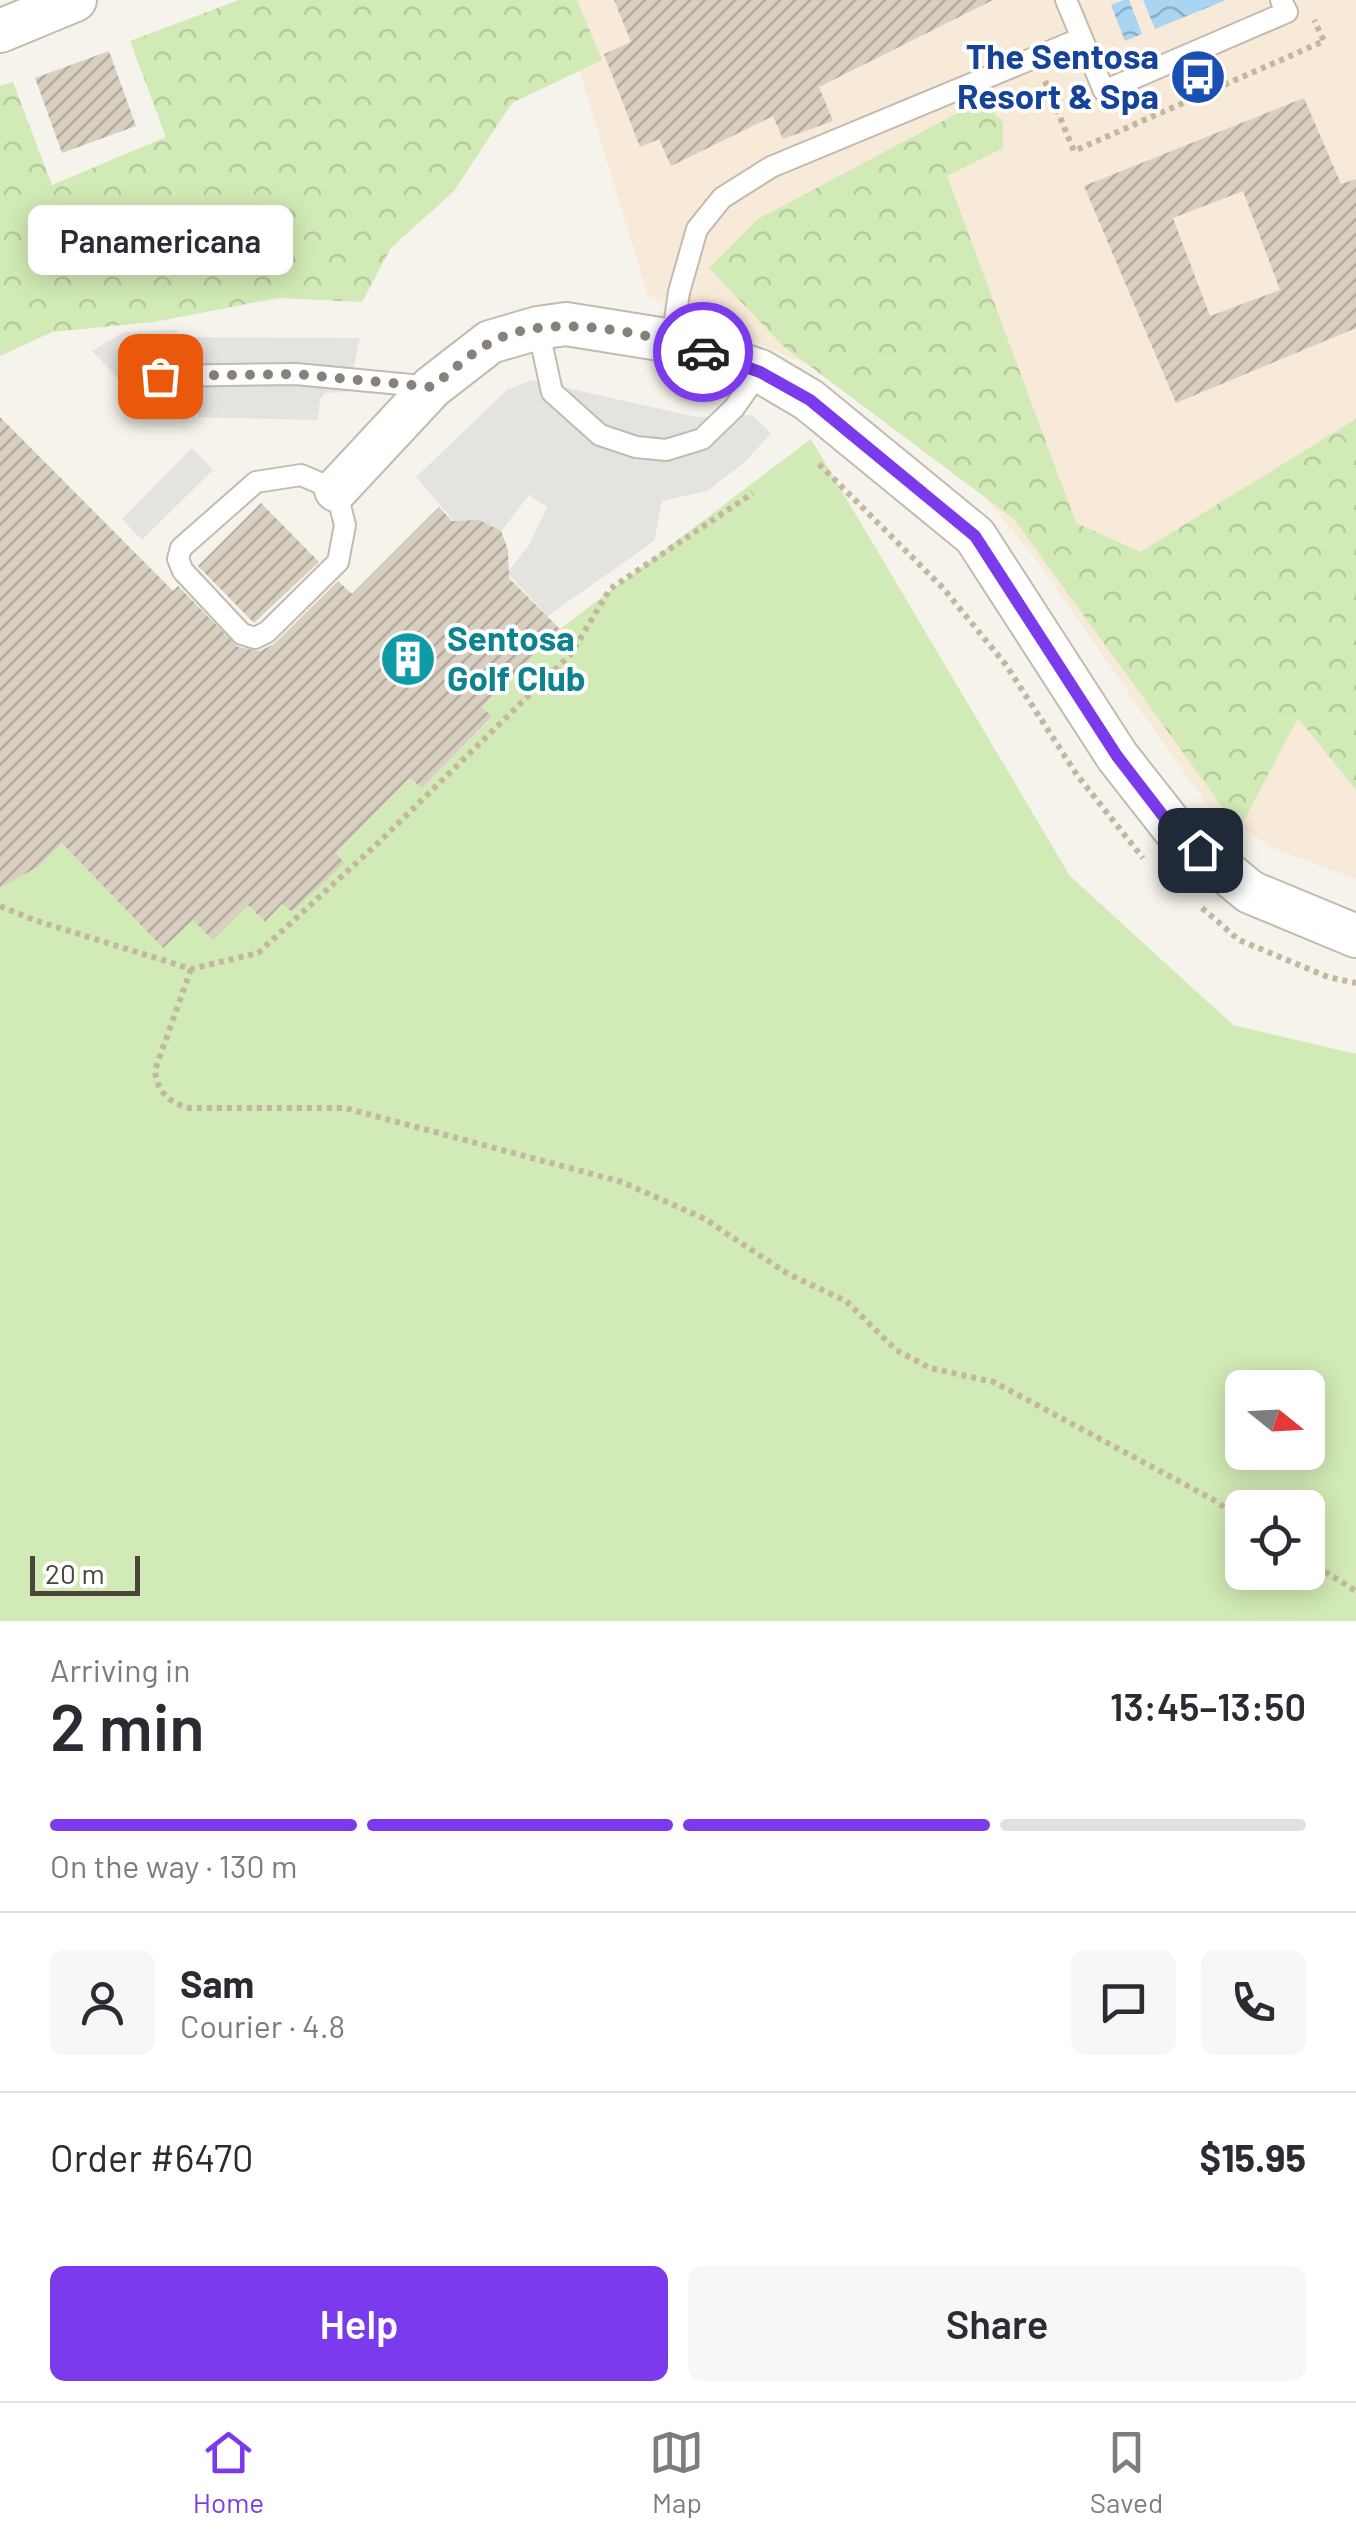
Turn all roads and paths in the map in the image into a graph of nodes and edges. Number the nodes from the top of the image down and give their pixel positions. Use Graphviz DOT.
graph roads {
  1 [pos="75,0"];
  2 [pos="1066,0"];
  3 [pos="1281,0"];
  4 [pos="0,31"];
  5 [pos="1082,38"];
  6 [pos="538,328"];
  7 [pos="672,341"];
  8 [pos="760,372"];
  9 [pos="160,376"];
  10 [pos="432,387"];
  11 [pos="812,457"];
  12 [pos="336,490"];
  13 [pos="753,493"];
  14 [pos="943,588"];
  15 [pos="0,906"];
  16 [pos="1356,936"];
  17 [pos="1239,940"];
  18 [pos="191,969"];
  19 [pos="1356,983"];
  20 [pos="1225,1508"];
  21 [pos="1325,1572"];
  22 [pos="1356,1591"];
  1 -- 4 [label="street"];
  2 -- 5 [label="lane"];
  3 -- 5 [label="lane"];
  5 -- 7 [label="lane"];
  6 -- 7 [label="street"];
  6 -- 8 [label="lane"];
  6 -- 10 [label="street"];
  7 -- 8 [label="street"];
  8 -- 16 [label="street"];
  9 -- 10 [label="lane"];
  10 -- 12 [label="street"];
  11 -- 14 [label="path"];
  12 -- 12 [label="lane"];
  13 -- 18 [label="path"];
  15 -- 18 [label="path"];
  17 -- 19 [label="path"];
  18 -- 20 [label="path"];
  21 -- 22 [label="path"];
}
